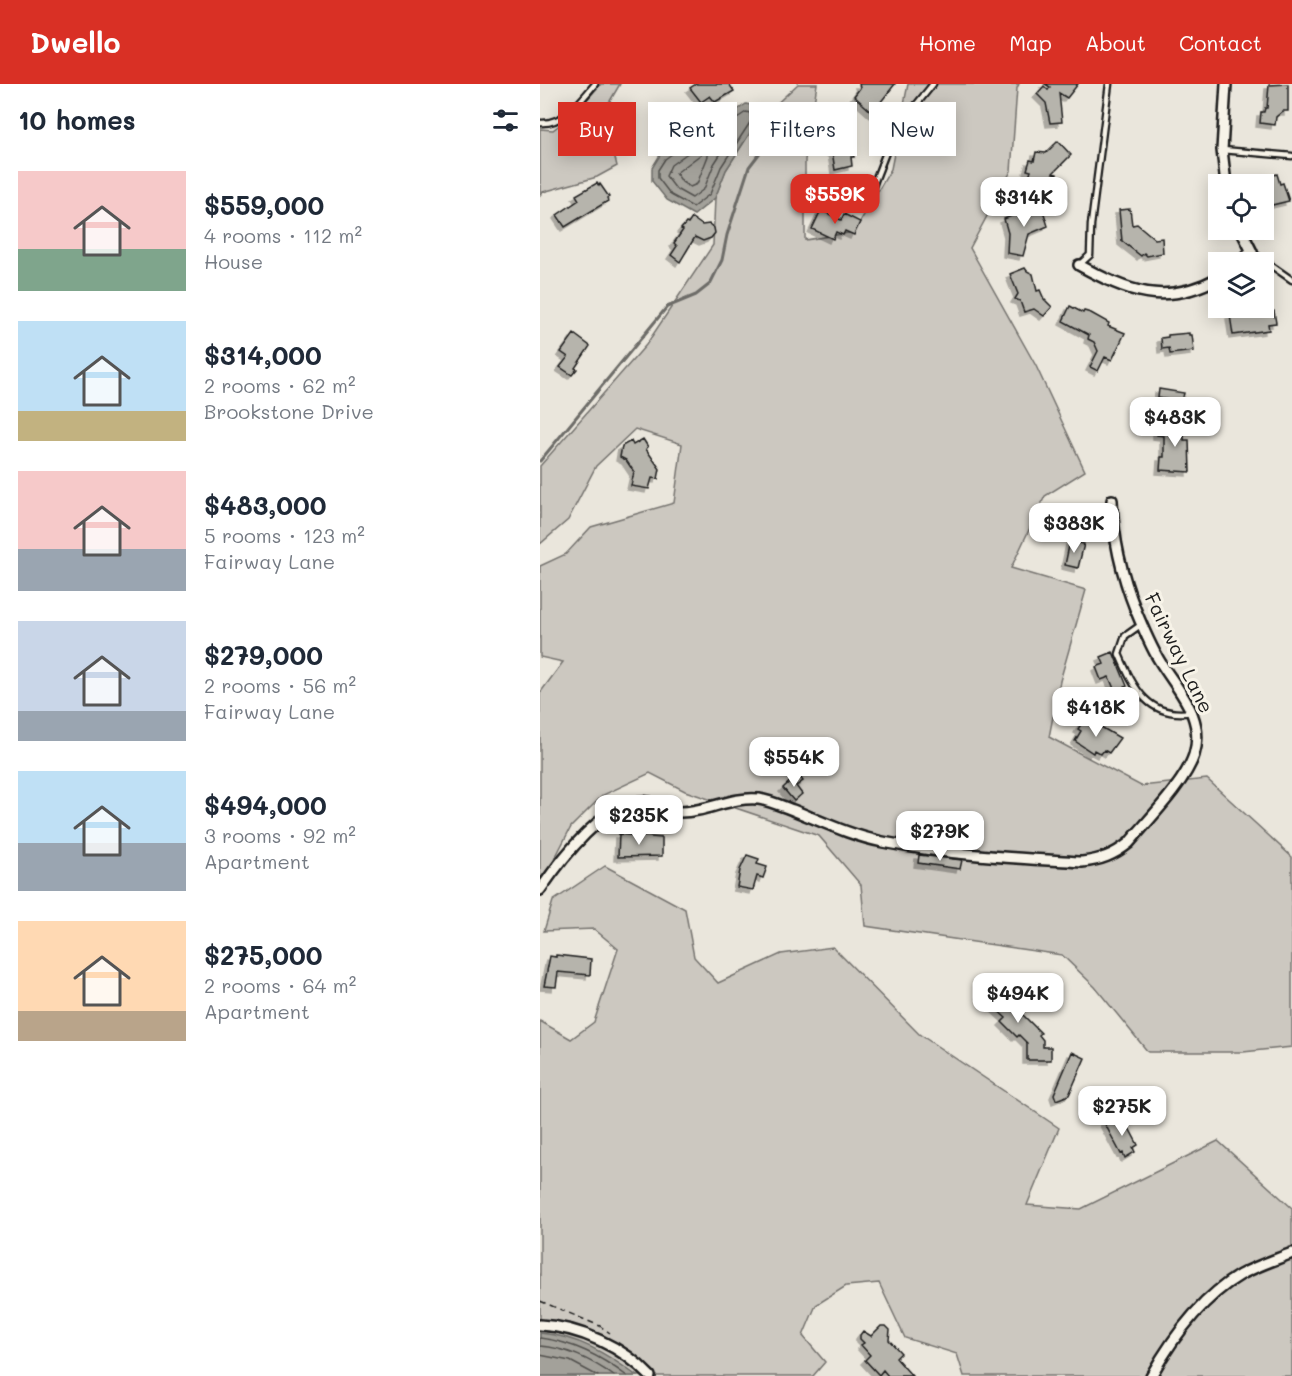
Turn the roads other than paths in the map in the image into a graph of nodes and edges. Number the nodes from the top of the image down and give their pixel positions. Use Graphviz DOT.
graph roads {
  1 [pos="595,84"];
  2 [pos="933,84"];
  3 [pos="1109,84"];
  4 [pos="1226,84"];
  5 [pos="540,123"];
  6 [pos="1222,150"];
  7 [pos="1292,156"];
  8 [pos="1225,174"];
  9 [pos="871,190"];
  10 [pos="1246,240"];
  11 [pos="1252,252"];
  12 [pos="1079,265"];
  13 [pos="1274,267"];
  14 [pos="1292,280"];
  15 [pos="1208,283"];
  16 [pos="1112,500"];
  17 [pos="1142,624"];
  18 [pos="1192,712"];
  19 [pos="540,890"];
  20 [pos="1292,1253"];
  21 [pos="540,1325"];
  22 [pos="650,1376"];
  23 [pos="1151,1376"];
  1 -- 5 [label="lane"];
  2 -- 9 [label="lane"];
  3 -- 12 [label="lane"];
  4 -- 6 [label="street"];
  6 -- 7 [label="lane"];
  6 -- 8 [label="street"];
  10 -- 11 [label="street"];
  12 -- 15 [label="street"];
  13 -- 14 [label="lane"];
  16 -- 17 [label="street, Fairway Lane"];
  17 -- 18 [label="street, Fairway Lane"];
  17 -- 18 [label="lane"];
  18 -- 19 [label="street, Fairway Lane"];
  20 -- 23 [label="street"];
  21 -- 22 [label="street"];
}
